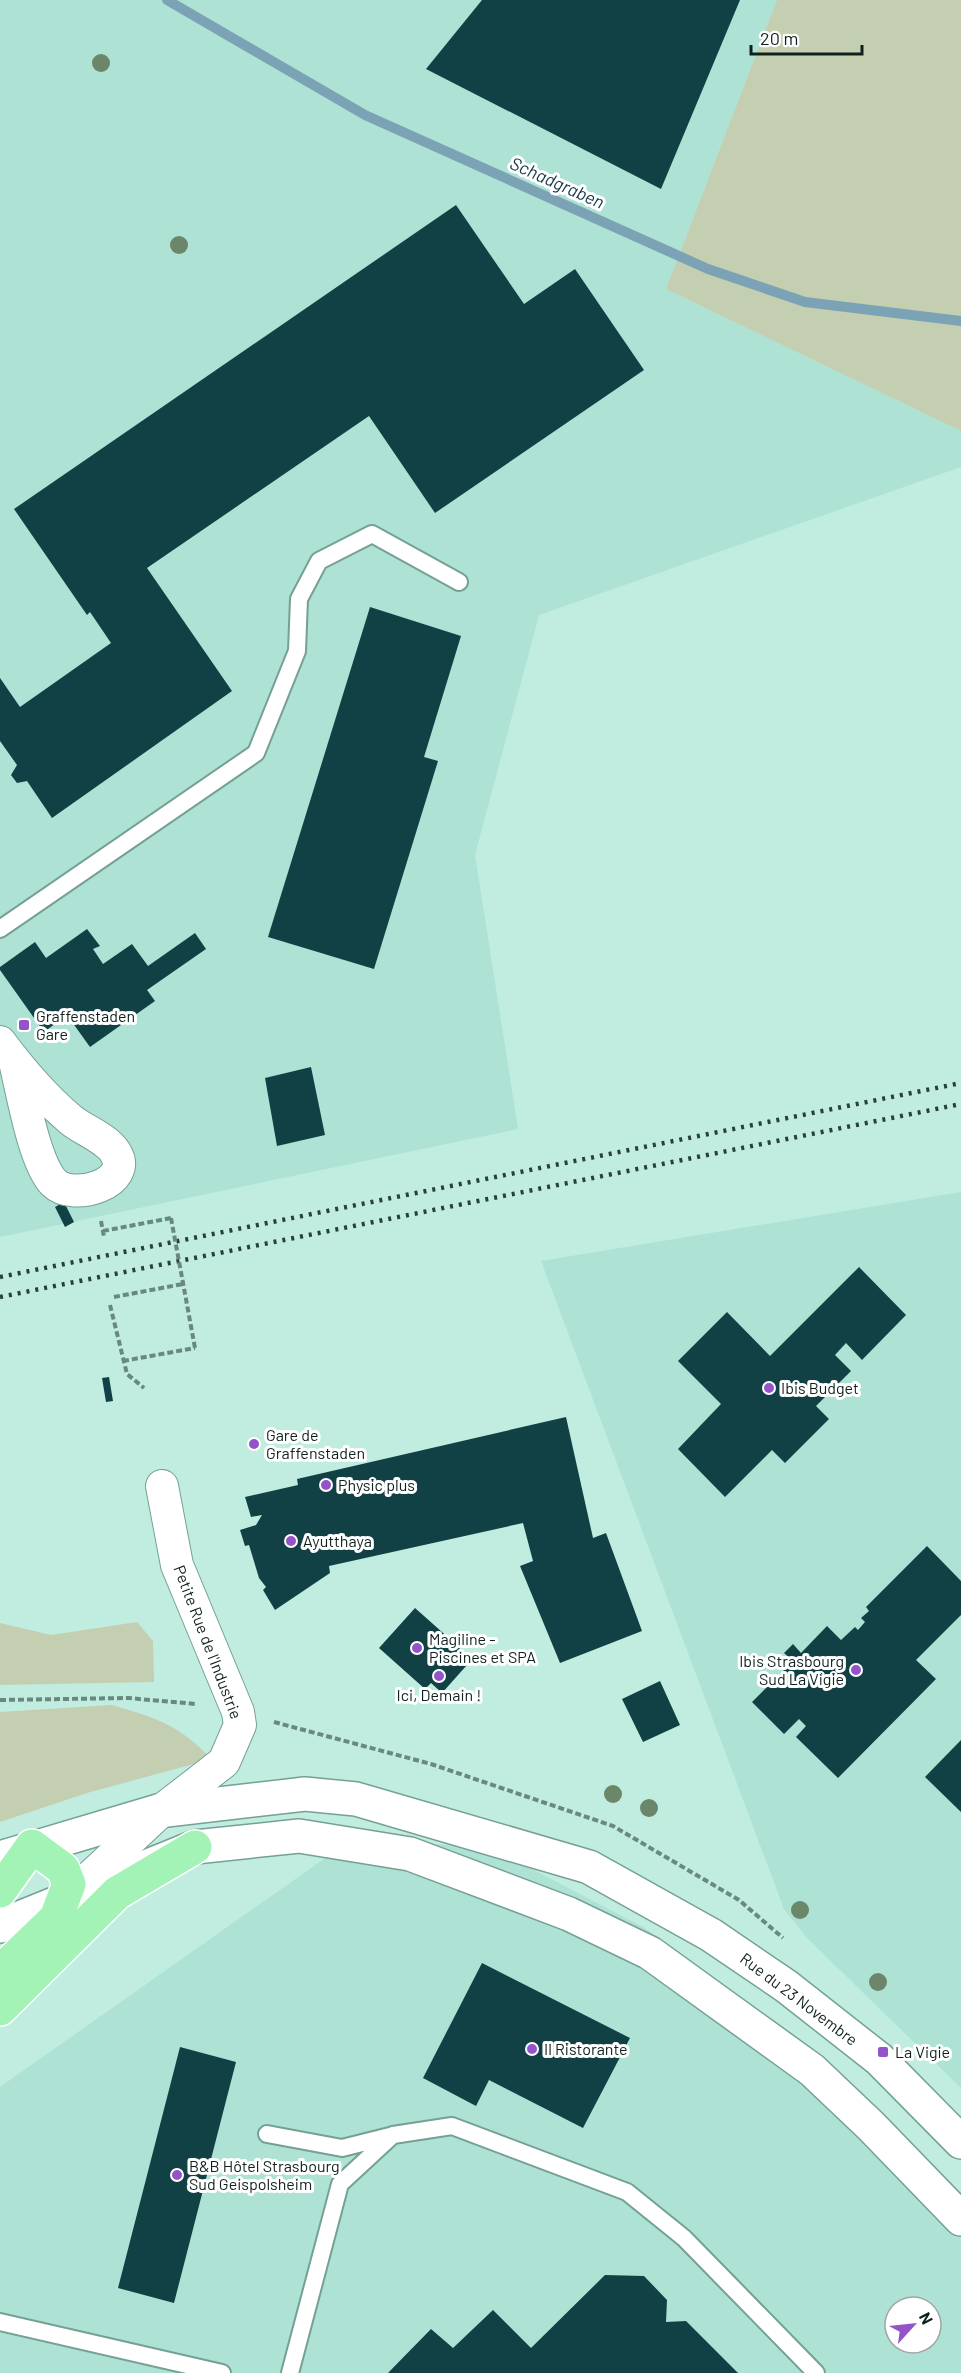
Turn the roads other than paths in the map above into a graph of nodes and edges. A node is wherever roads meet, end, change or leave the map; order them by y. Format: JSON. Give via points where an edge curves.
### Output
{"nodes":[{"id":1,"x":459,"y":582,"type":"dead end"},
{"id":2,"x":0,"y":929,"type":"edge"},
{"id":3,"x":162,"y":1486,"type":"dead end"},
{"id":4,"x":162,"y":1810,"type":"junction"},
{"id":5,"x":32,"y":1846,"type":"junction"},
{"id":6,"x":195,"y":1848,"type":"junction"},
{"id":7,"x":0,"y":1858,"type":"edge"},
{"id":8,"x":0,"y":1891,"type":"edge"},
{"id":9,"x":63,"y":1902,"type":"junction"},
{"id":10,"x":0,"y":1926,"type":"edge"},
{"id":11,"x":0,"y":1972,"type":"edge"},
{"id":12,"x":0,"y":2009,"type":"edge"},
{"id":13,"x":267,"y":2134,"type":"dead end"},
{"id":14,"x":393,"y":2135,"type":"junction"},
{"id":15,"x":961,"y":2142,"type":"edge"},
{"id":16,"x":961,"y":2219,"type":"edge"},
{"id":17,"x":0,"y":2322,"type":"edge"},
{"id":18,"x":217,"y":2372,"type":"edge"},
{"id":19,"x":290,"y":2373,"type":"edge"},
{"id":20,"x":816,"y":2373,"type":"edge"}],
"edges":[{"from":1,"to":2,"type":"lane","via":[[372,534],[319,561],[299,599],[297,651],[256,753]]},
{"from":3,"to":4,"type":"street","name":"Petite Rue de l'Industrie","via":[[177,1565],[240,1725],[224,1762]]},
{"from":4,"to":5,"type":"main road","name":"Rue du 23 Novembre"},
{"from":4,"to":9,"type":"street","name":"Petite Rue de l'Industrie"},
{"from":4,"to":15,"type":"main road","name":"Rue du 23 Novembre","via":[[305,1794],[356,1799],[589,1867],[711,1935],[786,1986],[879,2059]]},
{"from":5,"to":7,"type":"main road","name":"Rue du 23 Novembre"},
{"from":5,"to":8,"type":"highway"},
{"from":5,"to":9,"type":"highway","via":[[63,1869],[69,1884]]},
{"from":6,"to":9,"type":"main road"},
{"from":6,"to":12,"type":"highway","via":[[117,1893]]},
{"from":6,"to":16,"type":"main road","via":[[299,1836],[410,1854],[569,1914],[650,1953],[812,2070]]},
{"from":9,"to":10,"type":"main road"},
{"from":9,"to":11,"type":"highway","via":[[56,1918]]},
{"from":13,"to":14,"type":"lane","via":[[342,2148]]},
{"from":14,"to":19,"type":"lane","via":[[340,2184]]},
{"from":14,"to":20,"type":"lane","via":[[452,2126],[627,2192],[684,2238]]},
{"from":17,"to":18,"type":"lane"}]}
